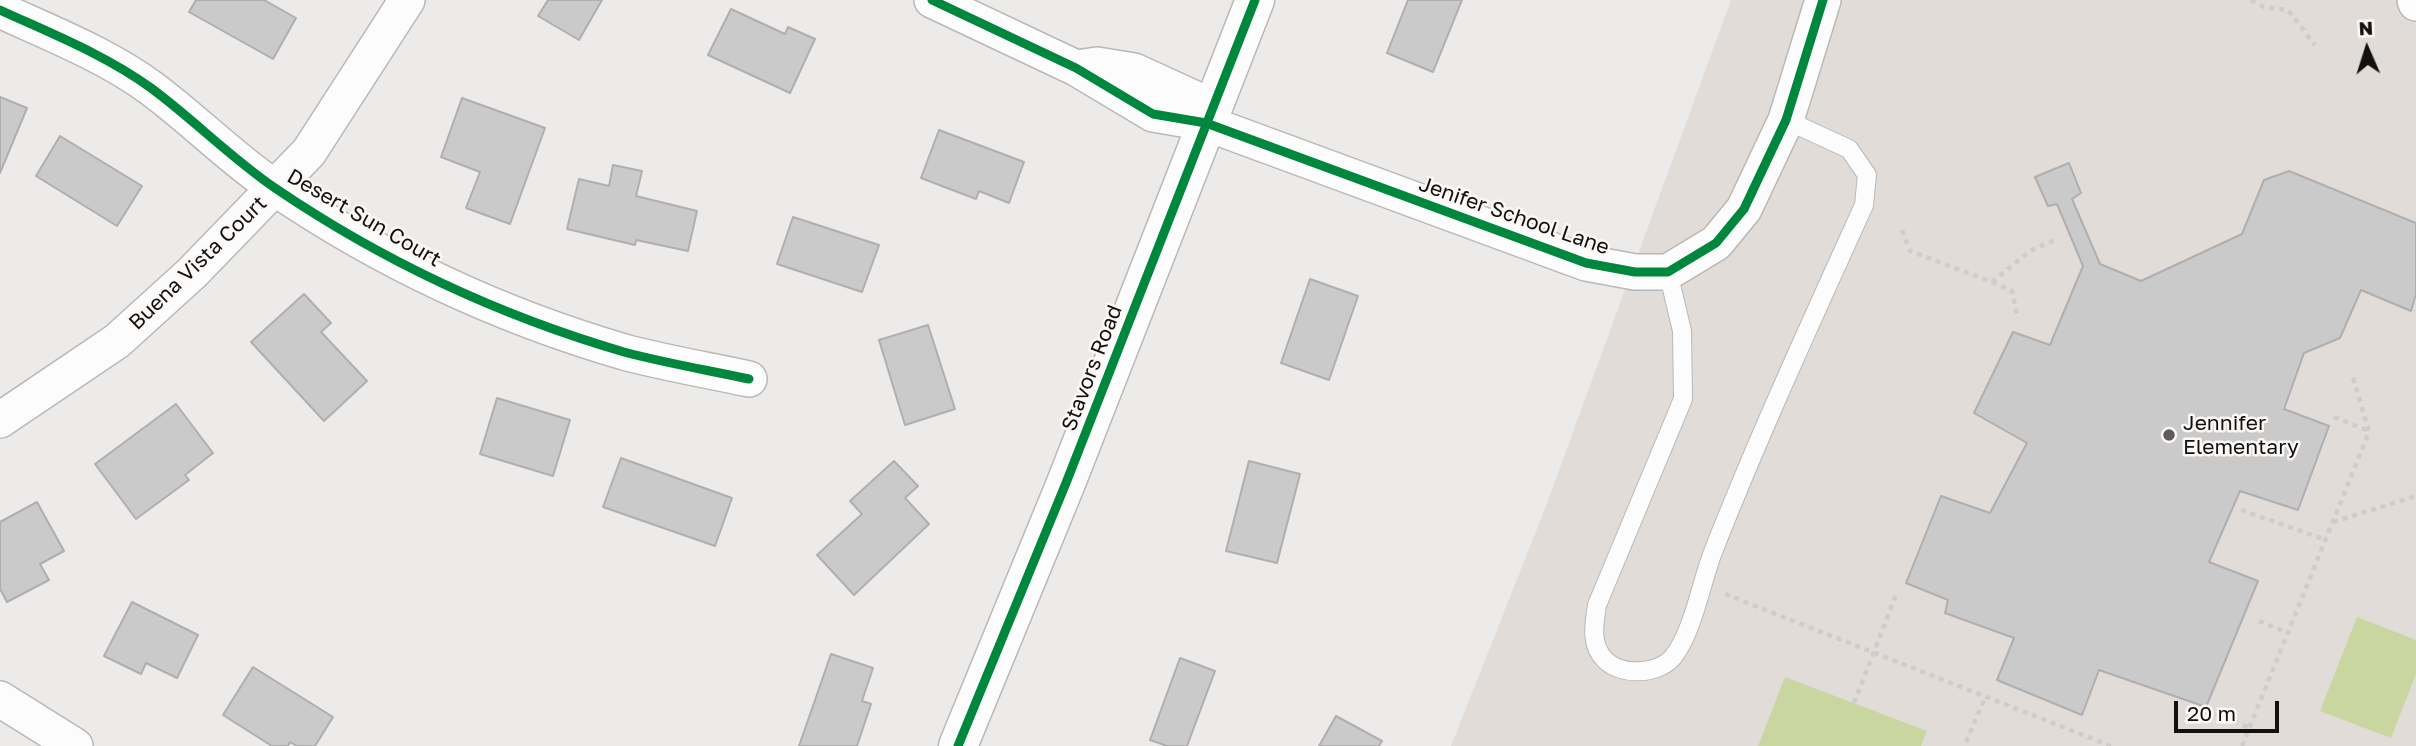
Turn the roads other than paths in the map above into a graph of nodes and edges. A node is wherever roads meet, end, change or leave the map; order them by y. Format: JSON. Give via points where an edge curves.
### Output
{"nodes":[{"id":1,"x":407,"y":0,"type":"edge"},
{"id":2,"x":932,"y":0,"type":"edge"},
{"id":3,"x":1255,"y":0,"type":"edge"},
{"id":4,"x":1823,"y":0,"type":"edge"},
{"id":5,"x":0,"y":10,"type":"edge"},
{"id":6,"x":1786,"y":120,"type":"junction"},
{"id":7,"x":1206,"y":123,"type":"junction"},
{"id":8,"x":274,"y":187,"type":"junction"},
{"id":9,"x":1668,"y":272,"type":"junction"},
{"id":10,"x":749,"y":379,"type":"dead end"},
{"id":11,"x":0,"y":420,"type":"edge"},
{"id":12,"x":0,"y":699,"type":"edge"},
{"id":13,"x":75,"y":746,"type":"edge"},
{"id":14,"x":958,"y":746,"type":"edge"}],
"edges":[{"from":1,"to":8,"type":"street","name":"Buena Vista Court","via":[[309,152]]},
{"from":2,"to":7,"type":"street","via":[[1076,68],[1097,65],[1134,71],[1193,98]]},
{"from":3,"to":7,"type":"street","name":"Stavors Road"},
{"from":4,"to":6,"type":"street"},
{"from":5,"to":8,"type":"street","name":"Desert Sun Court","via":[[149,86]]},
{"from":6,"to":9,"type":"street","via":[[1744,209],[1716,243]]},
{"from":6,"to":9,"type":"lane","via":[[1849,149],[1867,175],[1864,205],[1733,504],[1683,638],[1672,659],[1652,669],[1625,672],[1596,650],[1593,627],[1597,605],[1683,399],[1682,331]]},
{"from":7,"to":9,"type":"street","name":"Jenifer School Lane","via":[[1586,263],[1635,272]]},
{"from":7,"to":14,"type":"street","name":"Stavors Road"},
{"from":8,"to":10,"type":"street","name":"Desert Sun Court","via":[[398,262],[518,315],[625,352]]},
{"from":8,"to":11,"type":"street","name":"Buena Vista Court","via":[[192,273],[117,341]]},
{"from":12,"to":13,"type":"street"}]}
